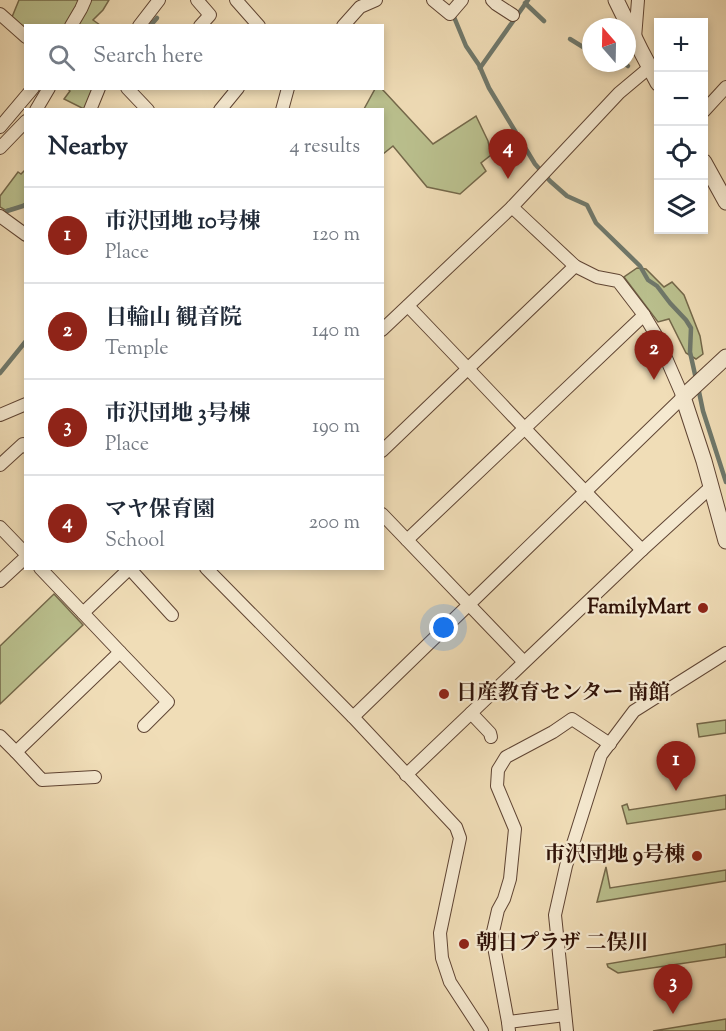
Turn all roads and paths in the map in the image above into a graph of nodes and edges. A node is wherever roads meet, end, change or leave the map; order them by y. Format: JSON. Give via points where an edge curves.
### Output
{"nodes":[{"id":1,"x":85,"y":0,"type":"edge"},
{"id":2,"x":159,"y":0,"type":"edge"},
{"id":3,"x":197,"y":0,"type":"edge"},
{"id":4,"x":236,"y":0,"type":"edge"},
{"id":5,"x":376,"y":0,"type":"edge"},
{"id":6,"x":433,"y":0,"type":"edge"},
{"id":7,"x":492,"y":0,"type":"edge"},
{"id":8,"x":616,"y":0,"type":"edge"},
{"id":9,"x":638,"y":0,"type":"edge"},
{"id":10,"x":458,"y":2,"type":"edge"},
{"id":11,"x":0,"y":14,"type":"edge"},
{"id":12,"x":513,"y":15,"type":"dead end"},
{"id":13,"x":625,"y":18,"type":"edge"},
{"id":14,"x":72,"y":24,"type":"edge"},
{"id":15,"x":141,"y":24,"type":"edge"},
{"id":16,"x":202,"y":24,"type":"edge"},
{"id":17,"x":257,"y":24,"type":"edge"},
{"id":18,"x":345,"y":24,"type":"edge"},
{"id":19,"x":636,"y":26,"type":"edge"},
{"id":20,"x":24,"y":35,"type":"edge"},
{"id":21,"x":636,"y":41,"type":"edge"},
{"id":22,"x":650,"y":67,"type":"junction"},
{"id":23,"x":654,"y":75,"type":"edge"},
{"id":24,"x":726,"y":87,"type":"edge"},
{"id":25,"x":31,"y":90,"type":"edge"},
{"id":26,"x":49,"y":90,"type":"edge"},
{"id":27,"x":98,"y":90,"type":"edge"},
{"id":28,"x":129,"y":90,"type":"edge"},
{"id":29,"x":236,"y":90,"type":"edge"},
{"id":30,"x":287,"y":90,"type":"edge"},
{"id":31,"x":708,"y":107,"type":"edge"},
{"id":32,"x":37,"y":108,"type":"edge"},
{"id":33,"x":91,"y":108,"type":"edge"},
{"id":34,"x":146,"y":108,"type":"edge"},
{"id":35,"x":222,"y":108,"type":"edge"},
{"id":36,"x":283,"y":108,"type":"edge"},
{"id":37,"x":24,"y":123,"type":"edge"},
{"id":38,"x":0,"y":127,"type":"edge"},
{"id":39,"x":0,"y":148,"type":"edge"},
{"id":40,"x":708,"y":169,"type":"edge"},
{"id":41,"x":726,"y":202,"type":"edge"},
{"id":42,"x":512,"y":207,"type":"junction"},
{"id":43,"x":0,"y":216,"type":"edge"},
{"id":44,"x":24,"y":234,"type":"edge"},
{"id":45,"x":575,"y":266,"type":"junction"},
{"id":46,"x":408,"y":306,"type":"junction"},
{"id":47,"x":644,"y":315,"type":"junction"},
{"id":48,"x":384,"y":328,"type":"edge"},
{"id":49,"x":726,"y":357,"type":"edge"},
{"id":50,"x":468,"y":369,"type":"junction"},
{"id":51,"x":683,"y":397,"type":"junction"},
{"id":52,"x":24,"y":405,"type":"edge"},
{"id":53,"x":0,"y":415,"type":"edge"},
{"id":54,"x":524,"y":429,"type":"junction"},
{"id":55,"x":24,"y":446,"type":"edge"},
{"id":56,"x":384,"y":449,"type":"edge"},
{"id":57,"x":0,"y":465,"type":"edge"},
{"id":58,"x":711,"y":487,"type":"junction"},
{"id":59,"x":585,"y":492,"type":"junction"},
{"id":60,"x":384,"y":516,"type":"edge"},
{"id":61,"x":0,"y":527,"type":"edge"},
{"id":62,"x":407,"y":540,"type":"junction"},
{"id":63,"x":726,"y":541,"type":"edge"},
{"id":64,"x":642,"y":550,"type":"junction"},
{"id":65,"x":24,"y":554,"type":"edge"},
{"id":66,"x":24,"y":558,"type":"edge"},
{"id":67,"x":42,"y":570,"type":"edge"},
{"id":68,"x":129,"y":570,"type":"edge"},
{"id":69,"x":131,"y":570,"type":"edge"},
{"id":70,"x":208,"y":570,"type":"edge"},
{"id":71,"x":0,"y":581,"type":"edge"},
{"id":72,"x":469,"y":605,"type":"junction"},
{"id":73,"x":83,"y":613,"type":"junction"},
{"id":74,"x":172,"y":615,"type":"dead end"},
{"id":75,"x":120,"y":652,"type":"junction"},
{"id":76,"x":726,"y":653,"type":"edge"},
{"id":77,"x":524,"y":662,"type":"junction"},
{"id":78,"x":471,"y":713,"type":"junction"},
{"id":79,"x":353,"y":717,"type":"junction"},
{"id":80,"x":144,"y":726,"type":"dead end"},
{"id":81,"x":0,"y":736,"type":"edge"},
{"id":82,"x":491,"y":737,"type":"dead end"},
{"id":83,"x":610,"y":744,"type":"junction"},
{"id":84,"x":16,"y":752,"type":"junction"},
{"id":85,"x":406,"y":775,"type":"junction"},
{"id":86,"x":95,"y":777,"type":"dead end"},
{"id":87,"x":565,"y":1015,"type":"junction"},
{"id":88,"x":509,"y":1026,"type":"edge"},
{"id":89,"x":482,"y":1031,"type":"edge"},
{"id":90,"x":567,"y":1031,"type":"edge"}],
"edges":[{"from":1,"to":14,"type":"street"},
{"from":2,"to":15,"type":"street"},
{"from":3,"to":16,"type":"street","via":[[210,15]]},
{"from":4,"to":17,"type":"street"},
{"from":5,"to":18,"type":"street","via":[[360,7]]},
{"from":6,"to":10,"type":"street","via":[[450,14]]},
{"from":7,"to":12,"type":"street"},
{"from":8,"to":13,"type":"street"},
{"from":9,"to":19,"type":"street"},
{"from":11,"to":20,"type":"street"},
{"from":21,"to":22,"type":"street"},
{"from":22,"to":23,"type":"street"},
{"from":22,"to":42,"type":"street","via":[[619,93]]},
{"from":24,"to":31,"type":"street"},
{"from":25,"to":38,"type":"street"},
{"from":26,"to":32,"type":"street"},
{"from":27,"to":33,"type":"street"},
{"from":28,"to":34,"type":"street"},
{"from":29,"to":35,"type":"street"},
{"from":30,"to":36,"type":"street"},
{"from":37,"to":39,"type":"street"},
{"from":40,"to":41,"type":"street"},
{"from":42,"to":45,"type":"street"},
{"from":42,"to":46,"type":"street"},
{"from":43,"to":44,"type":"street"},
{"from":45,"to":47,"type":"street","via":[[597,277],[618,281]]},
{"from":45,"to":50,"type":"street"},
{"from":46,"to":48,"type":"street"},
{"from":46,"to":50,"type":"street"},
{"from":47,"to":51,"type":"street"},
{"from":47,"to":54,"type":"street"},
{"from":49,"to":51,"type":"street"},
{"from":50,"to":54,"type":"street"},
{"from":50,"to":56,"type":"street"},
{"from":51,"to":58,"type":"street"},
{"from":51,"to":59,"type":"street"},
{"from":52,"to":53,"type":"street"},
{"from":54,"to":59,"type":"street"},
{"from":54,"to":62,"type":"street"},
{"from":55,"to":57,"type":"street"},
{"from":58,"to":63,"type":"street"},
{"from":58,"to":64,"type":"street"},
{"from":59,"to":64,"type":"street"},
{"from":59,"to":72,"type":"street"},
{"from":60,"to":62,"type":"street"},
{"from":61,"to":65,"type":"street"},
{"from":62,"to":72,"type":"street"},
{"from":64,"to":77,"type":"street"},
{"from":66,"to":71,"type":"street"},
{"from":67,"to":73,"type":"street"},
{"from":68,"to":73,"type":"street"},
{"from":69,"to":74,"type":"street"},
{"from":70,"to":79,"type":"street"},
{"from":72,"to":77,"type":"street"},
{"from":72,"to":79,"type":"street"},
{"from":73,"to":75,"type":"street"},
{"from":75,"to":80,"type":"street","via":[[168,702]]},
{"from":75,"to":84,"type":"street"},
{"from":76,"to":83,"type":"street","via":[[634,711]]},
{"from":77,"to":78,"type":"street"},
{"from":78,"to":82,"type":"street"},
{"from":78,"to":85,"type":"street"},
{"from":79,"to":85,"type":"street"},
{"from":81,"to":84,"type":"street"},
{"from":83,"to":87,"type":"street","via":[[602,755],[579,824],[555,915]]},
{"from":83,"to":88,"type":"street","via":[[572,719],[500,758],[497,786],[515,829],[510,879],[492,936]]},
{"from":84,"to":86,"type":"street","via":[[42,780]]},
{"from":85,"to":89,"type":"street","via":[[456,826],[460,838],[440,933],[441,958],[450,982]]},
{"from":87,"to":88,"type":"street"},
{"from":87,"to":90,"type":"street"}]}
